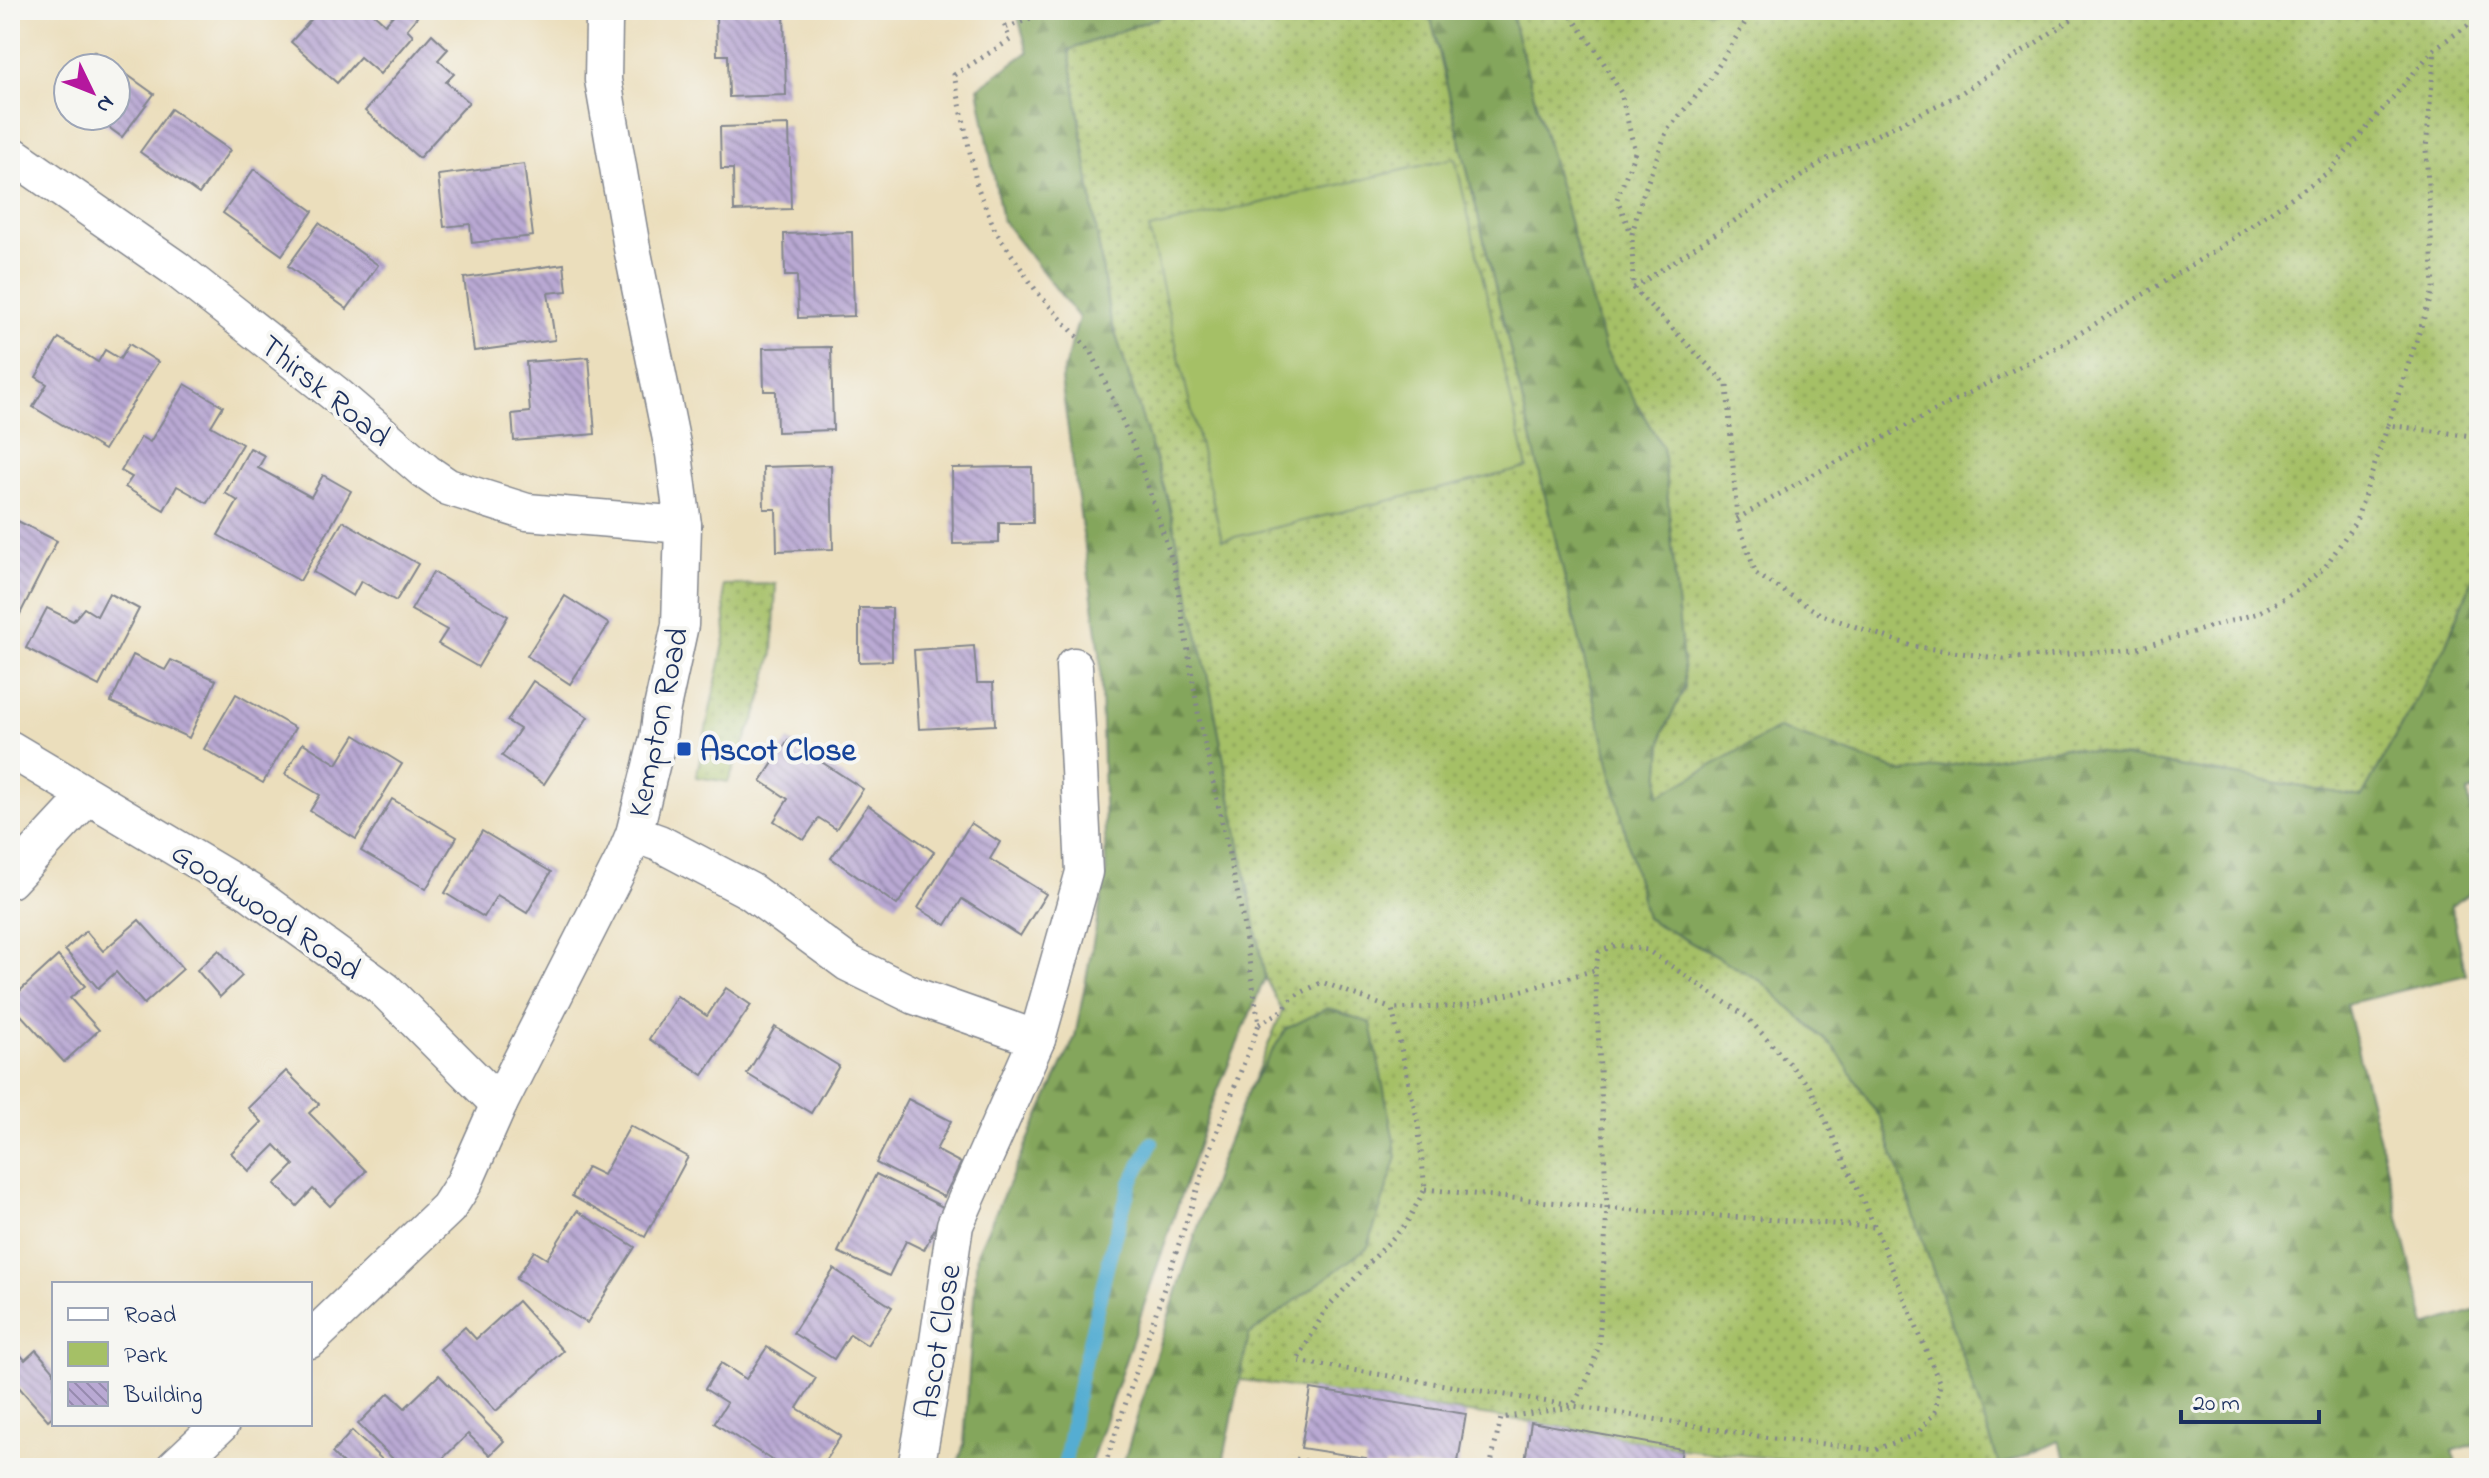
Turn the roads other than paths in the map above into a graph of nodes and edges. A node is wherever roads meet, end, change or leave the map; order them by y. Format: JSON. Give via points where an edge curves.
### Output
{"nodes":[{"id":1,"x":598,"y":14,"type":"edge"},
{"id":2,"x":10,"y":153,"type":"edge"},
{"id":3,"x":683,"y":525,"type":"junction"},
{"id":4,"x":1074,"y":666,"type":"dead end"},
{"id":5,"x":10,"y":749,"type":"edge"},
{"id":6,"x":88,"y":796,"type":"junction"},
{"id":7,"x":634,"y":834,"type":"junction"},
{"id":8,"x":10,"y":880,"type":"edge"},
{"id":9,"x":1037,"y":1039,"type":"junction"},
{"id":10,"x":499,"y":1104,"type":"junction"},
{"id":11,"x":312,"y":1338,"type":"edge"},
{"id":12,"x":219,"y":1426,"type":"edge"},
{"id":13,"x":174,"y":1468,"type":"edge"},
{"id":14,"x":916,"y":1468,"type":"edge"}],
"edges":[{"from":1,"to":3,"type":"street","name":"Kempton Road","via":[[603,80]]},
{"from":2,"to":3,"type":"street","name":"Thirsk Road","via":[[175,268],[448,487],[527,512]]},
{"from":3,"to":7,"type":"street","name":"Kempton Road","via":[[680,625]]},
{"from":4,"to":9,"type":"street","name":"Ascot Close","via":[[1084,872]]},
{"from":5,"to":6,"type":"street","name":"Goodwood Road"},
{"from":6,"to":8,"type":"street"},
{"from":6,"to":10,"type":"street","name":"Goodwood Road","via":[[250,892],[385,990]]},
{"from":7,"to":9,"type":"street","via":[[750,891],[848,963],[915,996]]},
{"from":7,"to":10,"type":"street","name":"Kempton Road"},
{"from":9,"to":14,"type":"street","name":"Ascot Close","via":[[955,1225]]},
{"from":10,"to":11,"type":"street","name":"Kempton Road","via":[[448,1208]]},
{"from":12,"to":13,"type":"street"}]}
